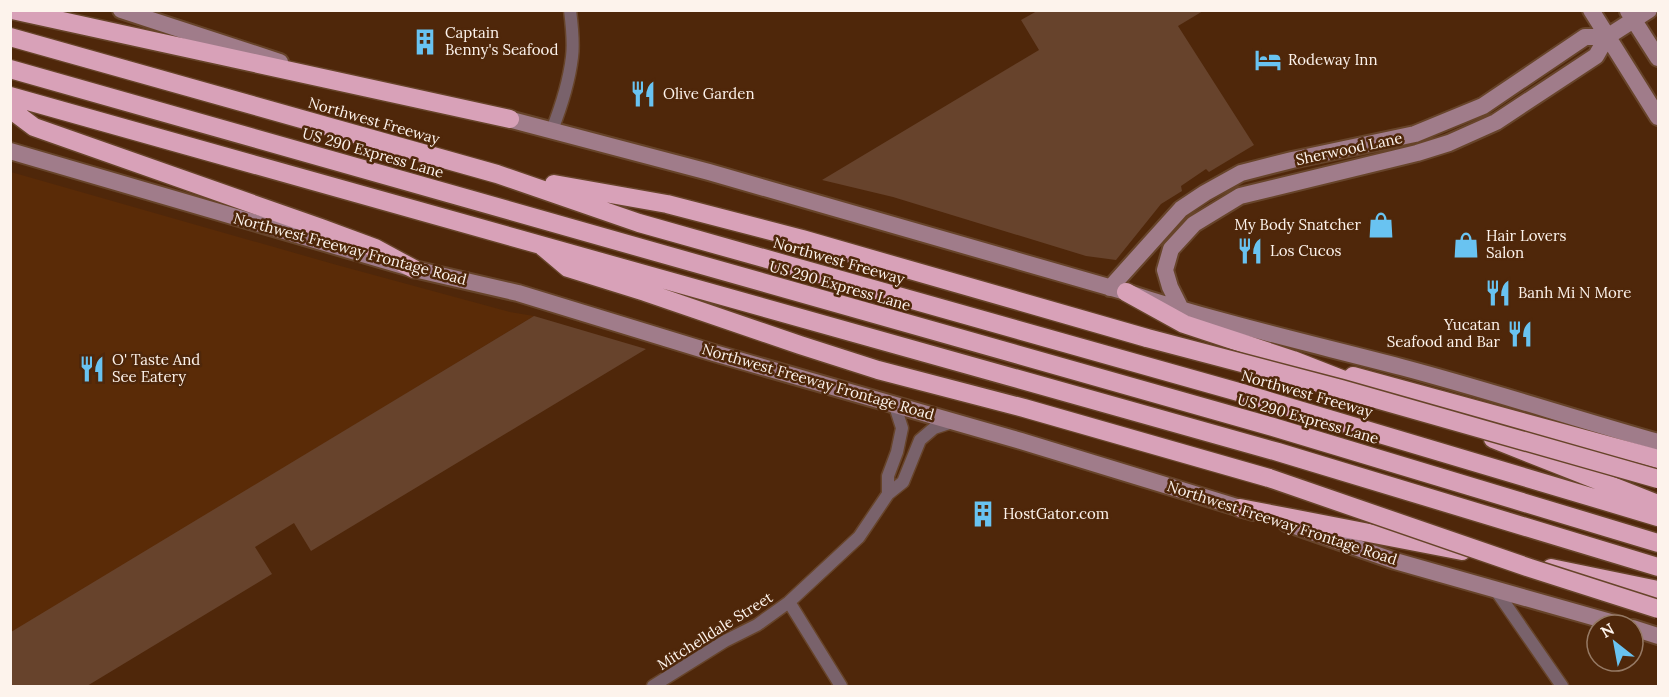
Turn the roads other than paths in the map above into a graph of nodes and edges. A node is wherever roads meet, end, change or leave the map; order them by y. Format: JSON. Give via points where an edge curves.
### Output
{"nodes":[{"id":1,"x":12,"y":10,"type":"edge"},
{"id":2,"x":121,"y":10,"type":"edge"},
{"id":3,"x":570,"y":10,"type":"edge"},
{"id":4,"x":1591,"y":10,"type":"edge"},
{"id":5,"x":1649,"y":10,"type":"edge"},
{"id":6,"x":1630,"y":15,"type":"edge"},
{"id":7,"x":10,"y":37,"type":"edge"},
{"id":8,"x":1607,"y":37,"type":"junction"},
{"id":9,"x":1659,"y":58,"type":"edge"},
{"id":10,"x":10,"y":69,"type":"edge"},
{"id":11,"x":10,"y":96,"type":"edge"},
{"id":12,"x":10,"y":109,"type":"edge"},
{"id":13,"x":1659,"y":117,"type":"edge"},
{"id":14,"x":510,"y":119,"type":"junction"},
{"id":15,"x":552,"y":130,"type":"junction"},
{"id":16,"x":10,"y":151,"type":"edge"},
{"id":17,"x":497,"y":174,"type":"junction"},
{"id":18,"x":540,"y":244,"type":"junction"},
{"id":19,"x":414,"y":269,"type":"junction"},
{"id":20,"x":1118,"y":290,"type":"junction"},
{"id":21,"x":1182,"y":310,"type":"junction"},
{"id":22,"x":1293,"y":360,"type":"junction"},
{"id":23,"x":894,"y":404,"type":"junction"},
{"id":24,"x":955,"y":421,"type":"junction"},
{"id":25,"x":1659,"y":442,"type":"edge"},
{"id":26,"x":1659,"y":459,"type":"edge"},
{"id":27,"x":1659,"y":478,"type":"edge"},
{"id":28,"x":888,"y":494,"type":"junction"},
{"id":29,"x":1659,"y":504,"type":"edge"},
{"id":30,"x":1240,"y":508,"type":"junction"},
{"id":31,"x":1659,"y":517,"type":"edge"},
{"id":32,"x":1659,"y":543,"type":"edge"},
{"id":33,"x":1659,"y":567,"type":"edge"},
{"id":34,"x":1495,"y":589,"type":"junction"},
{"id":35,"x":1659,"y":590,"type":"edge"},
{"id":36,"x":789,"y":602,"type":"junction"},
{"id":37,"x":1659,"y":609,"type":"edge"},
{"id":38,"x":1585,"y":615,"type":"edge"},
{"id":39,"x":653,"y":687,"type":"edge"},
{"id":40,"x":841,"y":687,"type":"edge"},
{"id":41,"x":1562,"y":687,"type":"edge"}],
"edges":[{"from":1,"to":14,"type":"highway"},
{"from":2,"to":14,"type":"main road","via":[[293,66]]},
{"from":3,"to":15,"type":"street","via":[[572,57]]},
{"from":4,"to":8,"type":"main road"},
{"from":5,"to":6,"type":"main road","name":"Sherwood Lane"},
{"from":6,"to":8,"type":"main road","name":"Sherwood Lane"},
{"from":6,"to":9,"type":"main road"},
{"from":7,"to":17,"type":"highway","name":"Northwest Freeway"},
{"from":8,"to":13,"type":"main road"},
{"from":8,"to":20,"type":"main road","name":"Sherwood Lane","via":[[1585,37],[1483,106],[1416,134],[1241,173],[1181,209]]},
{"from":8,"to":21,"type":"main road","name":"Sherwood Lane","via":[[1596,56],[1496,122],[1417,153],[1240,196],[1194,224],[1171,249],[1166,270]]},
{"from":10,"to":32,"type":"highway","name":"US 290 Express Lane","via":[[1261,424]]},
{"from":11,"to":18,"type":"highway"},
{"from":12,"to":19,"type":"highway","via":[[34,127],[375,248]]},
{"from":14,"to":15,"type":"main road"},
{"from":15,"to":20,"type":"main road"},
{"from":16,"to":19,"type":"main road","name":"Northwest Freeway Frontage Road"},
{"from":17,"to":27,"type":"highway","bridge":true,"via":[[667,204],[802,239]]},
{"from":17,"to":31,"type":"highway","name":"Northwest Freeway","via":[[639,223],[1242,393]]},
{"from":18,"to":33,"type":"highway","via":[[1267,448]]},
{"from":18,"to":37,"type":"highway","bridge":true,"via":[[568,268],[800,345],[1269,478]]},
{"from":19,"to":23,"type":"main road","name":"Northwest Freeway Frontage Road","via":[[518,293]]},
{"from":20,"to":21,"type":"main road"},
{"from":20,"to":22,"type":"highway","via":[[1184,324]]},
{"from":21,"to":25,"type":"main road","via":[[1403,368]]},
{"from":22,"to":26,"type":"highway"},
{"from":22,"to":29,"type":"highway"},
{"from":23,"to":24,"type":"main road","name":"Northwest Freeway Frontage Road"},
{"from":23,"to":28,"type":"street","name":"Mitchelldale Street","via":[[902,428],[888,476]]},
{"from":24,"to":28,"type":"street","name":"Mitchelldale Street","via":[[934,428],[920,440],[903,482]]},
{"from":24,"to":30,"type":"main road","name":"Northwest Freeway Frontage Road"},
{"from":28,"to":36,"type":"street","name":"Mitchelldale Street","via":[[859,537]]},
{"from":30,"to":34,"type":"main road","name":"Northwest Freeway Frontage Road","via":[[1395,561]]},
{"from":30,"to":35,"type":"highway"},
{"from":34,"to":38,"type":"main road","name":"Northwest Freeway Frontage Road"},
{"from":34,"to":41,"type":"street"},
{"from":36,"to":39,"type":"street","name":"Mitchelldale Street"},
{"from":36,"to":40,"type":"street"}]}
